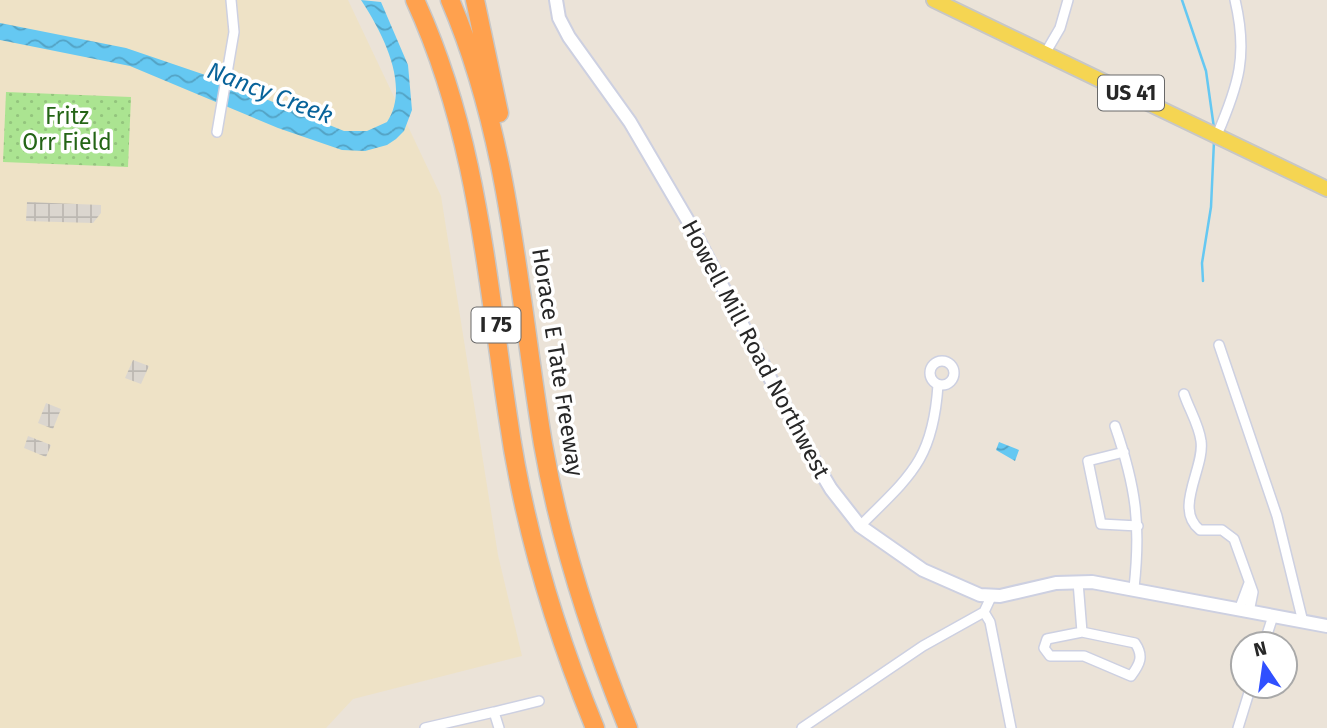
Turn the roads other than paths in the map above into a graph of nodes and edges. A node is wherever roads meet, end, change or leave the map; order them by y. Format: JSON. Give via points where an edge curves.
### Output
{"nodes":[{"id":1,"x":231,"y":0,"type":"edge"},
{"id":2,"x":415,"y":0,"type":"edge"},
{"id":3,"x":450,"y":0,"type":"edge"},
{"id":4,"x":475,"y":0,"type":"edge"},
{"id":5,"x":556,"y":0,"type":"edge"},
{"id":6,"x":934,"y":0,"type":"edge"},
{"id":7,"x":957,"y":0,"type":"edge"},
{"id":8,"x":1068,"y":0,"type":"edge"},
{"id":9,"x":1235,"y":0,"type":"edge"},
{"id":10,"x":1048,"y":48,"type":"junction"},
{"id":11,"x":1219,"y":131,"type":"junction"},
{"id":12,"x":217,"y":132,"type":"dead end"},
{"id":13,"x":500,"y":155,"type":"junction"},
{"id":14,"x":1327,"y":179,"type":"edge"},
{"id":15,"x":1327,"y":189,"type":"edge"},
{"id":16,"x":1219,"y":345,"type":"dead end"},
{"id":17,"x":938,"y":385,"type":"dead end"},
{"id":18,"x":1184,"y":394,"type":"dead end"},
{"id":19,"x":1115,"y":426,"type":"dead end"},
{"id":20,"x":1124,"y":452,"type":"junction"},
{"id":21,"x":860,"y":526,"type":"junction"},
{"id":22,"x":1138,"y":526,"type":"junction"},
{"id":23,"x":1078,"y":582,"type":"junction"},
{"id":24,"x":1134,"y":588,"type":"junction"},
{"id":25,"x":991,"y":597,"type":"junction"},
{"id":26,"x":1244,"y":611,"type":"junction"},
{"id":27,"x":984,"y":612,"type":"junction"},
{"id":28,"x":1273,"y":616,"type":"junction"},
{"id":29,"x":1303,"y":622,"type":"junction"},
{"id":30,"x":1327,"y":626,"type":"edge"},
{"id":31,"x":1268,"y":630,"type":"edge"},
{"id":32,"x":1082,"y":632,"type":"junction"},
{"id":33,"x":1247,"y":700,"type":"edge"},
{"id":34,"x":539,"y":701,"type":"dead end"},
{"id":35,"x":494,"y":712,"type":"junction"},
{"id":36,"x":809,"y":726,"type":"edge"},
{"id":37,"x":425,"y":728,"type":"edge"},
{"id":38,"x":499,"y":728,"type":"edge"},
{"id":39,"x":594,"y":728,"type":"edge"},
{"id":40,"x":628,"y":728,"type":"edge"},
{"id":41,"x":1012,"y":728,"type":"edge"},
{"id":42,"x":1238,"y":728,"type":"edge"}],
"edges":[{"from":1,"to":12,"type":"street","via":[[234,32]]},
{"from":2,"to":39,"type":"highway","number":"I 75","via":[[464,133],[483,231],[519,482],[547,594]]},
{"from":3,"to":13,"type":"highway","name":"Horace E Tate Freeway","number":"I 75","via":[[480,78]]},
{"from":4,"to":13,"type":"highway","via":[[496,94]]},
{"from":5,"to":21,"type":"main road","name":"Howell Mill Road Northwest","via":[[569,37],[631,122],[691,226],[806,447]]},
{"from":6,"to":10,"type":"main road","number":"US 41"},
{"from":7,"to":10,"type":"main road","number":"US 41"},
{"from":8,"to":10,"type":"street"},
{"from":9,"to":11,"type":"street","via":[[1242,61]]},
{"from":10,"to":11,"type":"main road","number":"US 41"},
{"from":11,"to":14,"type":"main road","number":"US 41"},
{"from":11,"to":15,"type":"main road","number":"US 41"},
{"from":13,"to":40,"type":"highway","name":"Horace E Tate Freeway","number":"I 75","via":[[554,497],[586,615]]},
{"from":16,"to":29,"type":"street","via":[[1277,516]]},
{"from":17,"to":21,"type":"street","via":[[934,427],[924,456]]},
{"from":18,"to":26,"type":"street","via":[[1201,441],[1189,502],[1193,521],[1200,530],[1222,530],[1234,539],[1249,583]]},
{"from":19,"to":20,"type":"street"},
{"from":20,"to":22,"type":"street"},
{"from":20,"to":22,"type":"street","via":[[1088,461],[1101,524]]},
{"from":21,"to":25,"type":"main road","name":"Howell Mill Road Northwest","via":[[923,569]]},
{"from":22,"to":24,"type":"street"},
{"from":23,"to":24,"type":"main road","name":"Howell Mill Road Northwest"},
{"from":23,"to":25,"type":"main road","name":"Howell Mill Road Northwest"},
{"from":23,"to":32,"type":"street"},
{"from":24,"to":26,"type":"main road","name":"Howell Mill Road Northwest"},
{"from":25,"to":27,"type":"street"},
{"from":26,"to":28,"type":"main road","name":"Howell Mill Road Northwest"},
{"from":27,"to":36,"type":"street","via":[[923,646]]},
{"from":27,"to":41,"type":"street"},
{"from":28,"to":29,"type":"main road","name":"Howell Mill Road Northwest"},
{"from":28,"to":31,"type":"street"},
{"from":29,"to":30,"type":"main road","name":"Howell Mill Road Northwest"},
{"from":32,"to":32,"type":"street","via":[[1135,643],[1141,651],[1140,664],[1131,676],[1084,656],[1050,656],[1044,648],[1047,639]]},
{"from":33,"to":42,"type":"street"},
{"from":34,"to":35,"type":"street"},
{"from":35,"to":37,"type":"street"},
{"from":35,"to":38,"type":"street"}]}
